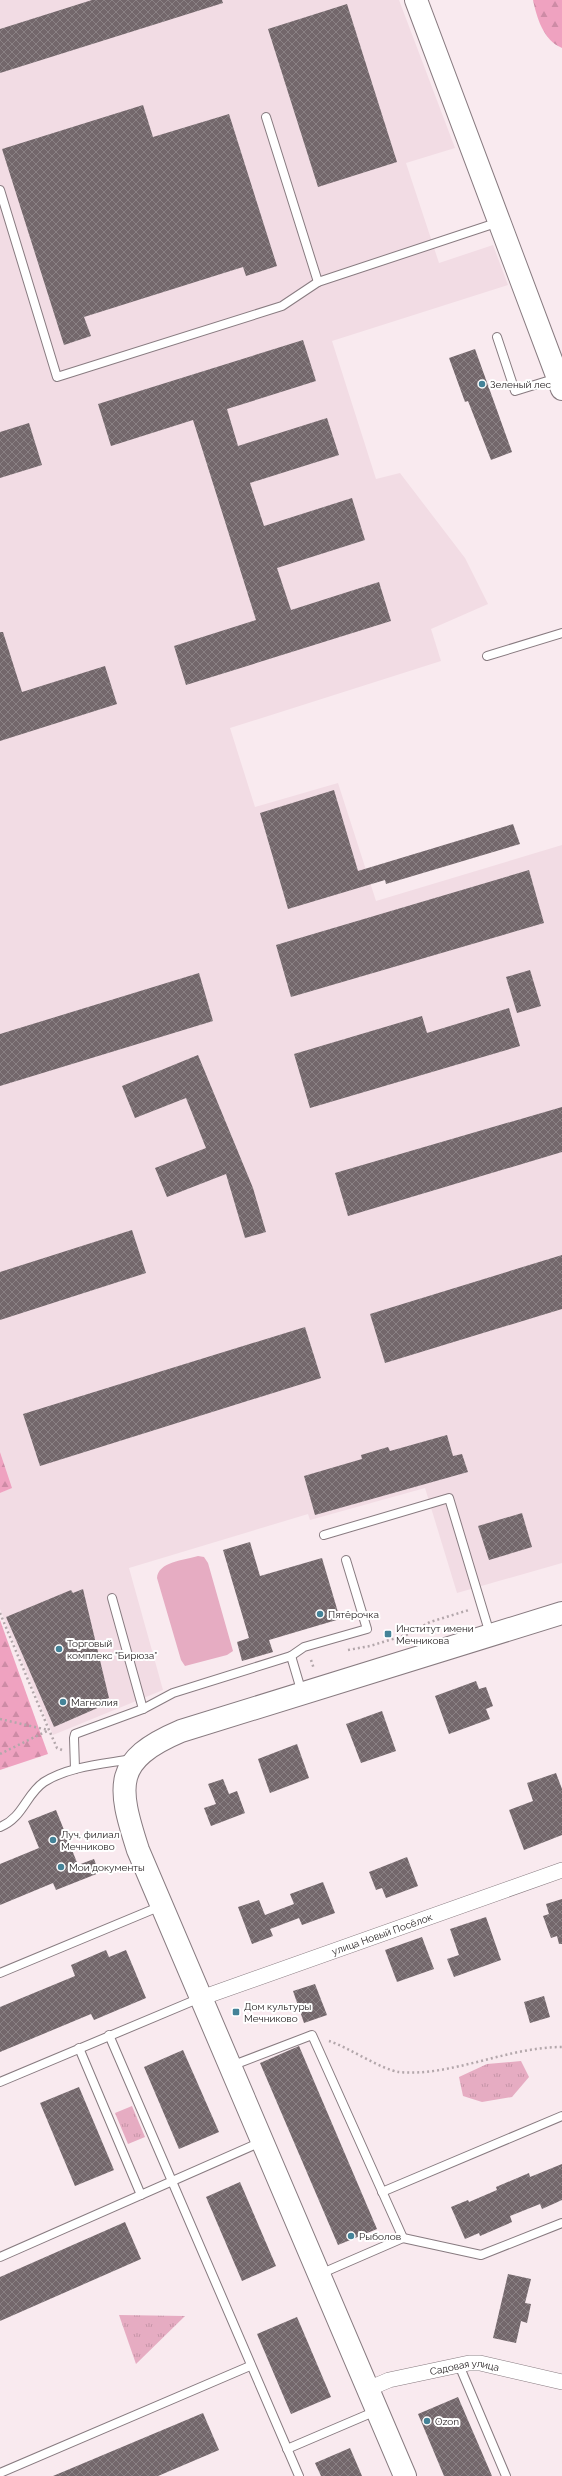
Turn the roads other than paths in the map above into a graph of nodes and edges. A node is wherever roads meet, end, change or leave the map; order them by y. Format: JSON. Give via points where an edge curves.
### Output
{"nodes":[{"id":1,"x":416,"y":0,"type":"edge"},
{"id":2,"x":266,"y":117,"type":"dead end"},
{"id":3,"x":0,"y":190,"type":"edge"},
{"id":4,"x":500,"y":222,"type":"junction"},
{"id":5,"x":318,"y":282,"type":"junction"},
{"id":6,"x":497,"y":337,"type":"dead end"},
{"id":7,"x":560,"y":383,"type":"edge"},
{"id":8,"x":562,"y":633,"type":"edge"},
{"id":9,"x":487,"y":656,"type":"dead end"},
{"id":10,"x":324,"y":1535,"type":"dead end"},
{"id":11,"x":346,"y":1560,"type":"dead end"},
{"id":12,"x":112,"y":1598,"type":"dead end"},
{"id":13,"x":562,"y":1613,"type":"edge"},
{"id":14,"x":490,"y":1635,"type":"junction"},
{"id":15,"x":291,"y":1656,"type":"junction"},
{"id":16,"x":302,"y":1693,"type":"junction"},
{"id":17,"x":142,"y":1709,"type":"junction"},
{"id":18,"x":135,"y":1758,"type":"junction"},
{"id":19,"x":75,"y":1769,"type":"junction"},
{"id":20,"x":0,"y":1827,"type":"edge"},
{"id":21,"x":562,"y":1870,"type":"edge"},
{"id":22,"x":162,"y":1905,"type":"junction"},
{"id":23,"x":0,"y":1973,"type":"edge"},
{"id":24,"x":201,"y":1998,"type":"junction"},
{"id":25,"x":109,"y":2035,"type":"junction"},
{"id":26,"x":78,"y":2048,"type":"junction"},
{"id":27,"x":231,"y":2066,"type":"junction"},
{"id":28,"x":0,"y":2082,"type":"edge"},
{"id":29,"x":562,"y":2116,"type":"edge"},
{"id":30,"x":262,"y":2142,"type":"junction"},
{"id":31,"x":172,"y":2181,"type":"junction"},
{"id":32,"x":382,"y":2192,"type":"junction"},
{"id":33,"x":140,"y":2195,"type":"junction"},
{"id":34,"x":562,"y":2223,"type":"edge"},
{"id":35,"x":403,"y":2238,"type":"junction"},
{"id":36,"x":0,"y":2257,"type":"edge"},
{"id":37,"x":320,"y":2275,"type":"junction"},
{"id":38,"x":459,"y":2365,"type":"junction"},
{"id":39,"x":250,"y":2366,"type":"junction"},
{"id":40,"x":562,"y":2382,"type":"edge"},
{"id":41,"x":368,"y":2389,"type":"junction"},
{"id":42,"x":377,"y":2411,"type":"junction"},
{"id":43,"x":287,"y":2449,"type":"junction"},
{"id":44,"x":0,"y":2473,"type":"edge"},
{"id":45,"x":299,"y":2476,"type":"edge"},
{"id":46,"x":405,"y":2476,"type":"edge"},
{"id":47,"x":506,"y":2476,"type":"edge"}],
"edges":[{"from":1,"to":4,"type":"main road"},
{"from":2,"to":5,"type":"lane"},
{"from":3,"to":5,"type":"lane","via":[[57,377],[282,306]]},
{"from":4,"to":5,"type":"lane"},
{"from":4,"to":7,"type":"main road"},
{"from":6,"to":7,"type":"lane","via":[[515,391]]},
{"from":8,"to":9,"type":"lane"},
{"from":10,"to":14,"type":"lane","via":[[449,1498]]},
{"from":11,"to":15,"type":"lane","via":[[367,1628],[304,1647]]},
{"from":12,"to":17,"type":"lane"},
{"from":13,"to":14,"type":"main road"},
{"from":14,"to":16,"type":"main road"},
{"from":15,"to":16,"type":"lane"},
{"from":15,"to":17,"type":"lane","via":[[173,1693]]},
{"from":16,"to":18,"type":"main road","via":[[181,1731],[154,1743]]},
{"from":17,"to":19,"type":"lane","via":[[78,1732],[74,1738]]},
{"from":18,"to":19,"type":"lane"},
{"from":18,"to":22,"type":"main road","via":[[128,1772],[124,1793],[128,1818],[138,1850]]},
{"from":19,"to":20,"type":"lane","via":[[43,1782],[11,1823]]},
{"from":21,"to":24,"type":"street","name":"улица Новый Посёлок"},
{"from":22,"to":23,"type":"lane"},
{"from":22,"to":24,"type":"main road"},
{"from":24,"to":25,"type":"lane"},
{"from":24,"to":27,"type":"main road"},
{"from":25,"to":26,"type":"lane"},
{"from":25,"to":31,"type":"lane"},
{"from":26,"to":28,"type":"lane"},
{"from":26,"to":33,"type":"lane"},
{"from":27,"to":30,"type":"main road"},
{"from":27,"to":32,"type":"lane","via":[[312,2035]]},
{"from":29,"to":32,"type":"lane"},
{"from":30,"to":31,"type":"lane"},
{"from":30,"to":37,"type":"main road"},
{"from":31,"to":33,"type":"lane"},
{"from":31,"to":39,"type":"lane"},
{"from":32,"to":35,"type":"lane"},
{"from":33,"to":36,"type":"lane"},
{"from":34,"to":35,"type":"lane","via":[[481,2255]]},
{"from":35,"to":37,"type":"lane"},
{"from":37,"to":41,"type":"main road"},
{"from":38,"to":40,"type":"street","name":"Садовая улица","via":[[480,2363]]},
{"from":38,"to":41,"type":"street","name":"Садовая улица","via":[[389,2380]]},
{"from":38,"to":47,"type":"lane"},
{"from":39,"to":43,"type":"lane"},
{"from":39,"to":44,"type":"lane"},
{"from":41,"to":42,"type":"main road"},
{"from":42,"to":43,"type":"lane"},
{"from":42,"to":46,"type":"main road"},
{"from":43,"to":45,"type":"lane"}]}
